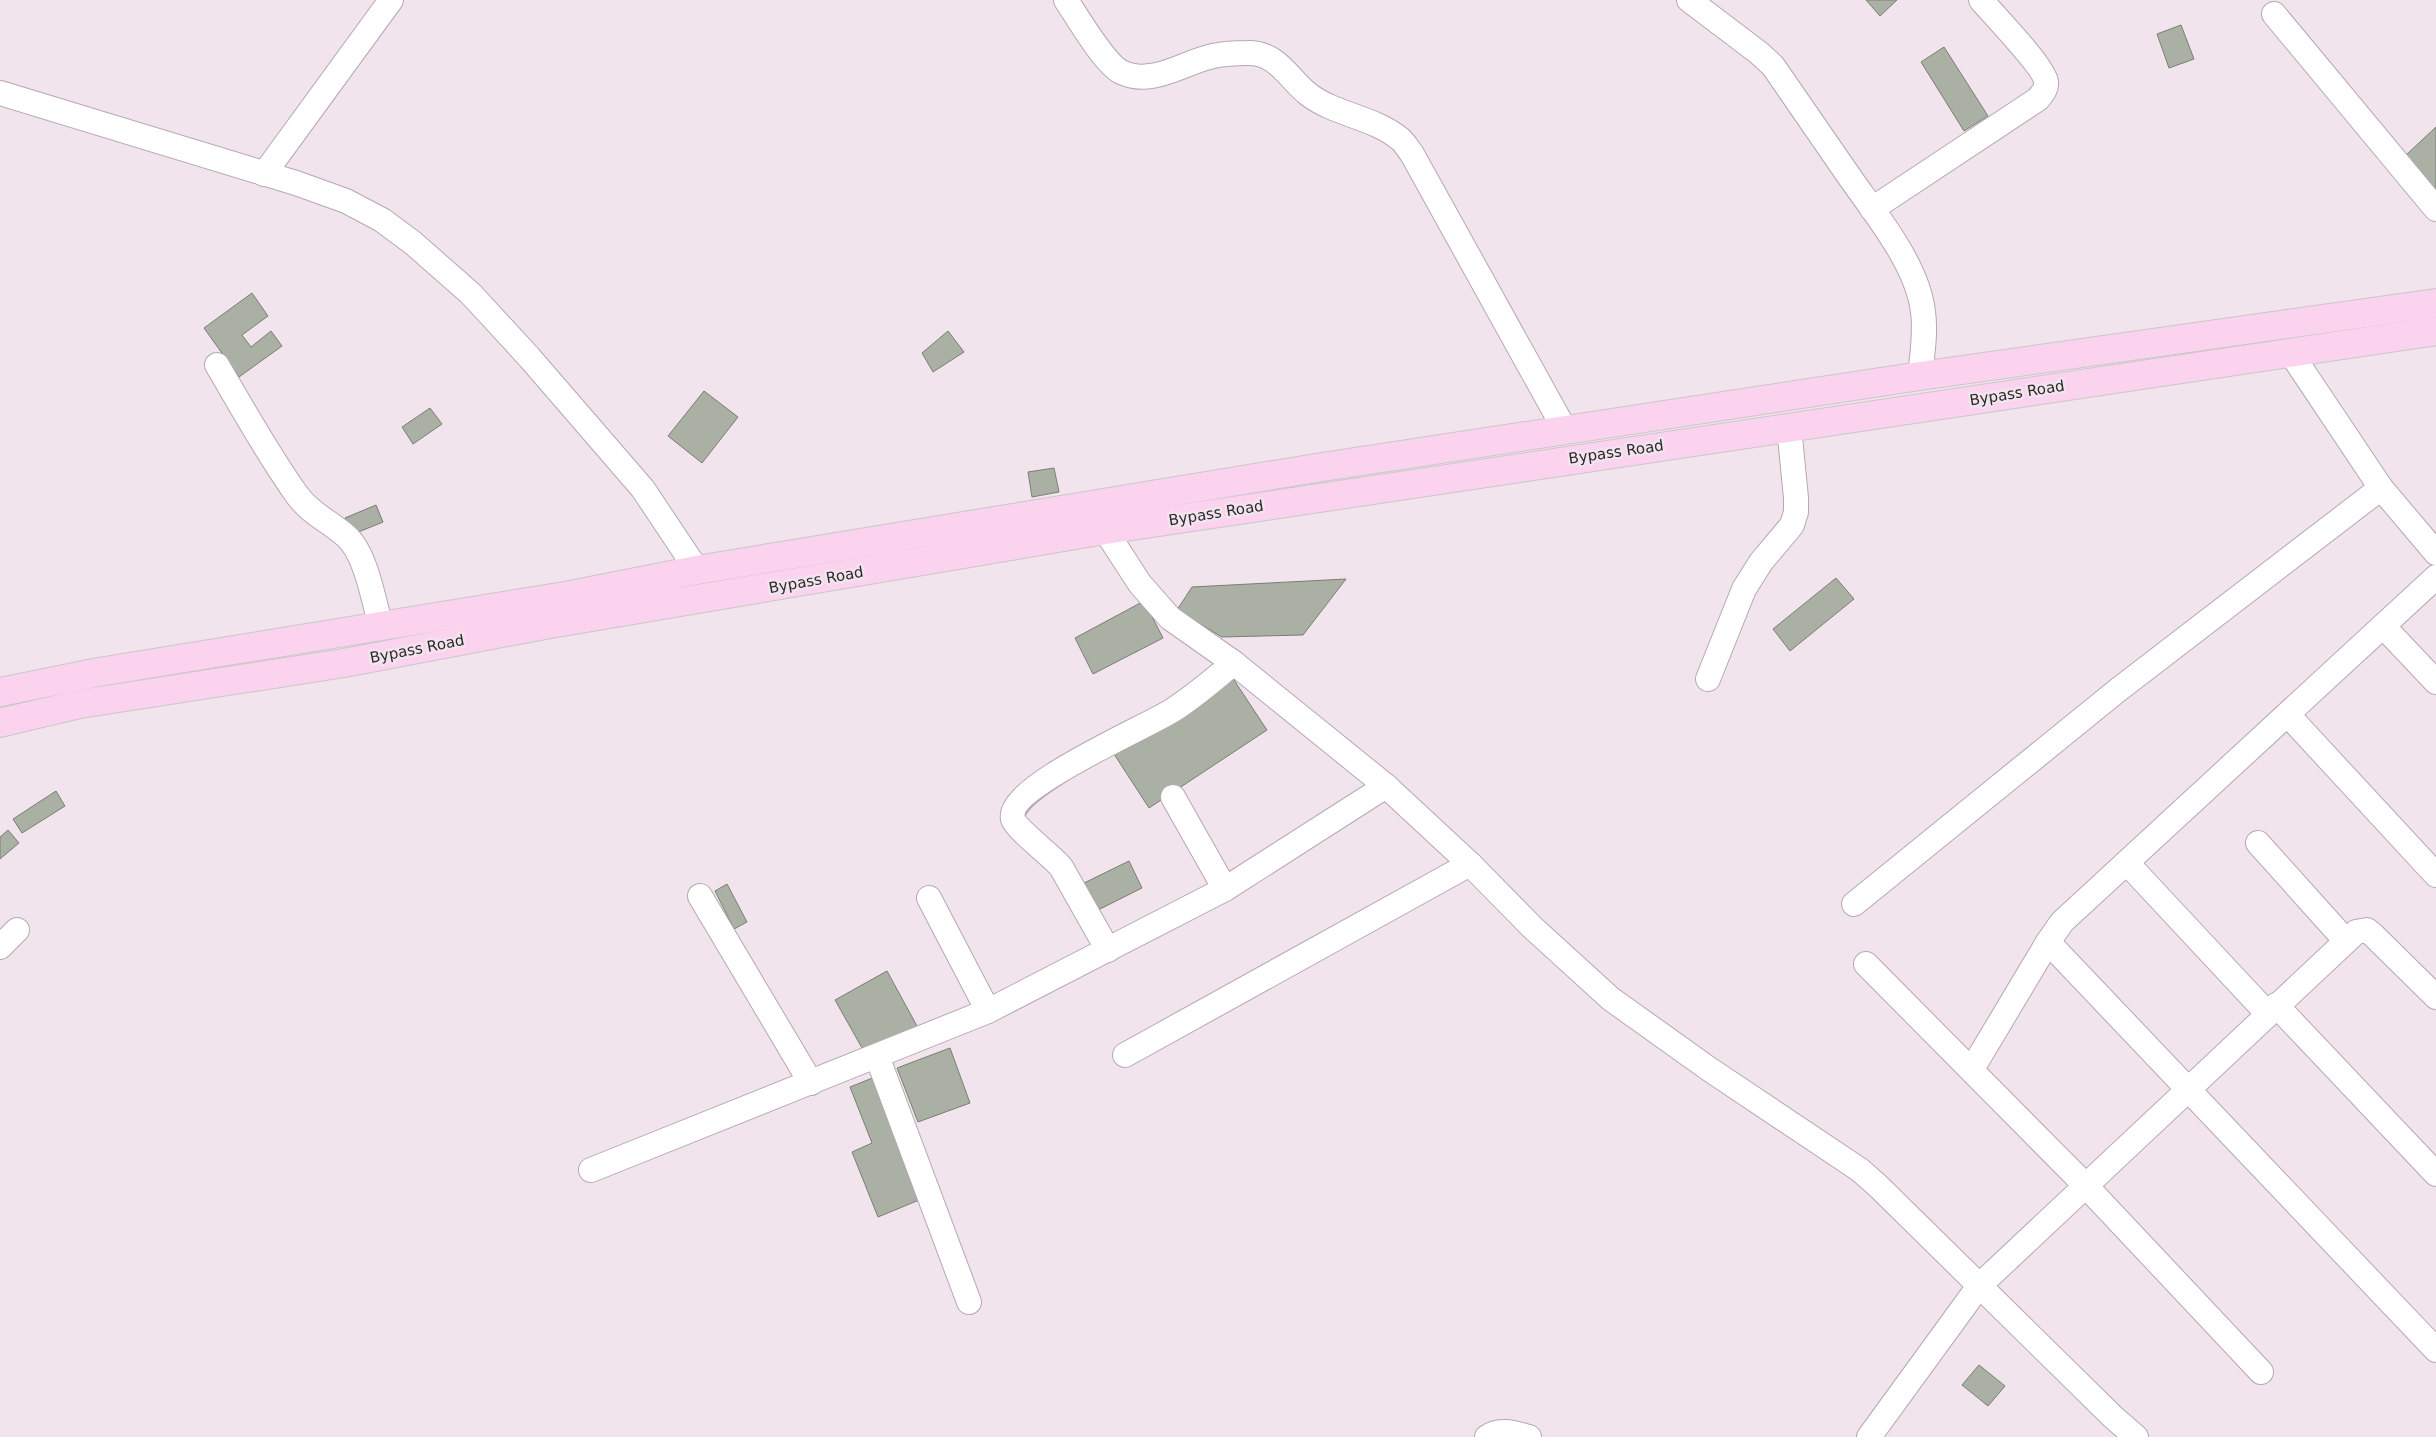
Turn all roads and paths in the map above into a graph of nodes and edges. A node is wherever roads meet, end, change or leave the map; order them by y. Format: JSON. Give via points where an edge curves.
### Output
{"nodes":[{"id":1,"x":391,"y":0,"type":"edge"},
{"id":2,"x":1066,"y":0,"type":"edge"},
{"id":3,"x":1689,"y":0,"type":"edge"},
{"id":4,"x":1981,"y":0,"type":"edge"},
{"id":5,"x":2274,"y":14,"type":"dead end"},
{"id":6,"x":0,"y":93,"type":"edge"},
{"id":7,"x":264,"y":174,"type":"junction"},
{"id":8,"x":1872,"y":209,"type":"junction"},
{"id":9,"x":2436,"y":209,"type":"edge"},
{"id":10,"x":2436,"y":303,"type":"edge"},
{"id":11,"x":2436,"y":331,"type":"edge"},
{"id":12,"x":2290,"y":352,"type":"junction"},
{"id":13,"x":217,"y":365,"type":"dead end"},
{"id":14,"x":1920,"y":376,"type":"junction"},
{"id":15,"x":1789,"y":427,"type":"junction"},
{"id":16,"x":1565,"y":430,"type":"junction"},
{"id":17,"x":2381,"y":488,"type":"junction"},
{"id":18,"x":1105,"y":530,"type":"junction"},
{"id":19,"x":2436,"y":553,"type":"edge"},
{"id":20,"x":697,"y":570,"type":"junction"},
{"id":21,"x":2436,"y":577,"type":"edge"},
{"id":22,"x":2383,"y":626,"type":"junction"},
{"id":23,"x":381,"y":627,"type":"junction"},
{"id":24,"x":1234,"y":663,"type":"junction"},
{"id":25,"x":1708,"y":679,"type":"dead end"},
{"id":26,"x":2436,"y":682,"type":"edge"},
{"id":27,"x":0,"y":692,"type":"edge"},
{"id":28,"x":2288,"y":714,"type":"junction"},
{"id":29,"x":0,"y":724,"type":"edge"},
{"id":30,"x":1386,"y":786,"type":"junction"},
{"id":31,"x":1173,"y":797,"type":"dead end"},
{"id":32,"x":2258,"y":843,"type":"dead end"},
{"id":33,"x":2126,"y":863,"type":"junction"},
{"id":34,"x":1470,"y":864,"type":"junction"},
{"id":35,"x":2436,"y":875,"type":"edge"},
{"id":36,"x":1226,"y":888,"type":"junction"},
{"id":37,"x":700,"y":896,"type":"dead end"},
{"id":38,"x":929,"y":898,"type":"dead end"},
{"id":39,"x":1854,"y":904,"type":"dead end"},
{"id":40,"x":17,"y":930,"type":"dead end"},
{"id":41,"x":2346,"y":941,"type":"junction"},
{"id":42,"x":2048,"y":942,"type":"junction"},
{"id":43,"x":0,"y":947,"type":"edge"},
{"id":44,"x":1108,"y":950,"type":"junction"},
{"id":45,"x":1866,"y":964,"type":"dead end"},
{"id":46,"x":2436,"y":997,"type":"edge"},
{"id":47,"x":2272,"y":1009,"type":"junction"},
{"id":48,"x":988,"y":1011,"type":"junction"},
{"id":49,"x":1125,"y":1055,"type":"dead end"},
{"id":50,"x":877,"y":1056,"type":"junction"},
{"id":51,"x":1972,"y":1069,"type":"junction"},
{"id":52,"x":811,"y":1083,"type":"junction"},
{"id":53,"x":2188,"y":1088,"type":"junction"},
{"id":54,"x":591,"y":1170,"type":"dead end"},
{"id":55,"x":2436,"y":1174,"type":"edge"},
{"id":56,"x":2085,"y":1185,"type":"junction"},
{"id":57,"x":1979,"y":1286,"type":"junction"},
{"id":58,"x":969,"y":1302,"type":"dead end"},
{"id":59,"x":2436,"y":1350,"type":"edge"},
{"id":60,"x":2261,"y":1372,"type":"dead end"},
{"id":61,"x":1487,"y":1437,"type":"edge"},
{"id":62,"x":1529,"y":1437,"type":"edge"},
{"id":63,"x":1869,"y":1437,"type":"edge"},
{"id":64,"x":2136,"y":1437,"type":"edge"}],
"edges":[{"from":1,"to":7,"type":"street"},
{"from":2,"to":16,"type":"street","via":[[1108,62],[1121,72],[1152,76],[1212,56],[1249,52],[1272,59],[1284,67],[1321,103],[1400,139],[1412,154]]},
{"from":3,"to":8,"type":"street","via":[[1773,66]]},
{"from":4,"to":8,"type":"street","via":[[2041,70],[2047,84],[2044,92]]},
{"from":5,"to":9,"type":"street"},
{"from":6,"to":7,"type":"street"},
{"from":7,"to":20,"type":"street","via":[[346,201],[382,220],[471,294],[643,489]]},
{"from":8,"to":14,"type":"street","via":[[1906,263],[1918,291],[1924,328]]},
{"from":10,"to":14,"type":"main road","name":"Bypass Road"},
{"from":11,"to":12,"type":"main road","name":"Bypass Road"},
{"from":12,"to":15,"type":"main road","name":"Bypass Road"},
{"from":12,"to":17,"type":"street"},
{"from":13,"to":23,"type":"street","via":[[298,497],[352,542],[360,555]]},
{"from":14,"to":16,"type":"main road","name":"Bypass Road"},
{"from":15,"to":18,"type":"main road","name":"Bypass Road"},
{"from":15,"to":25,"type":"street","via":[[1796,498],[1792,525],[1744,588]]},
{"from":16,"to":20,"type":"main road","name":"Bypass Road"},
{"from":17,"to":19,"type":"street"},
{"from":17,"to":39,"type":"street","via":[[2118,690]]},
{"from":18,"to":24,"type":"street","via":[[1140,584],[1170,618]]},
{"from":18,"to":29,"type":"main road","name":"Bypass Road","via":[[550,624],[344,663],[80,704]]},
{"from":20,"to":23,"type":"main road","name":"Bypass Road"},
{"from":21,"to":22,"type":"street"},
{"from":22,"to":26,"type":"street"},
{"from":22,"to":28,"type":"street"},
{"from":23,"to":27,"type":"main road","name":"Bypass Road","via":[[99,672]]},
{"from":24,"to":30,"type":"street"},
{"from":24,"to":44,"type":"street","via":[[1174,709],[1048,777],[1014,809],[1013,818],[1017,826],[1061,867]]},
{"from":28,"to":33,"type":"street"},
{"from":28,"to":35,"type":"street"},
{"from":30,"to":34,"type":"street"},
{"from":30,"to":36,"type":"street"},
{"from":31,"to":36,"type":"street"},
{"from":32,"to":41,"type":"street"},
{"from":33,"to":42,"type":"street","via":[[2062,922]]},
{"from":33,"to":47,"type":"street"},
{"from":34,"to":49,"type":"street"},
{"from":34,"to":57,"type":"street","via":[[1532,927],[1611,999],[1701,1064],[1860,1170]]},
{"from":36,"to":44,"type":"street"},
{"from":37,"to":52,"type":"street"},
{"from":38,"to":48,"type":"street"},
{"from":40,"to":43,"type":"street"},
{"from":41,"to":46,"type":"street","via":[[2356,932],[2367,930]]},
{"from":41,"to":47,"type":"street"},
{"from":42,"to":51,"type":"street"},
{"from":42,"to":53,"type":"street"},
{"from":44,"to":48,"type":"street"},
{"from":45,"to":51,"type":"street"},
{"from":47,"to":53,"type":"street"},
{"from":47,"to":55,"type":"street"},
{"from":48,"to":50,"type":"street"},
{"from":50,"to":52,"type":"street"},
{"from":50,"to":58,"type":"street"},
{"from":51,"to":56,"type":"street"},
{"from":52,"to":54,"type":"street"},
{"from":53,"to":56,"type":"street"},
{"from":53,"to":59,"type":"street"},
{"from":56,"to":57,"type":"street"},
{"from":56,"to":60,"type":"street"},
{"from":57,"to":63,"type":"street"},
{"from":57,"to":64,"type":"street"},
{"from":61,"to":62,"type":"street","via":[[1508,1431]]}]}
